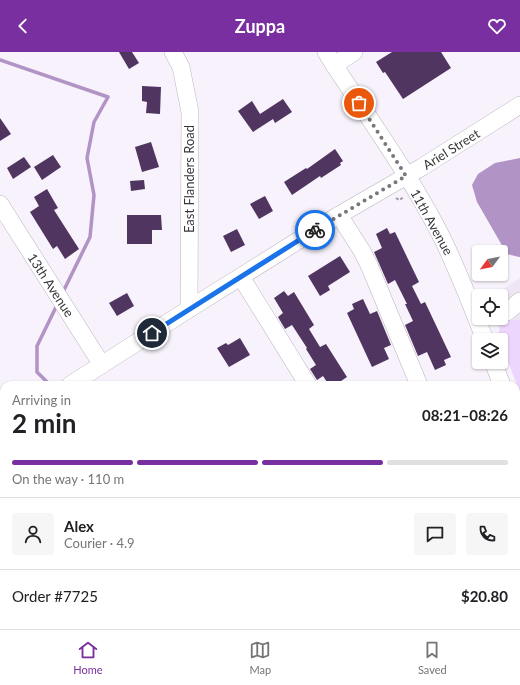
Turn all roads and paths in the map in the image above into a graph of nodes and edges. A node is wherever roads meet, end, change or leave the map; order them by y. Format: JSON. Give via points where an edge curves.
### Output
{"nodes":[{"id":1,"x":172,"y":52,"type":"edge"},
{"id":2,"x":354,"y":52,"type":"edge"},
{"id":3,"x":330,"y":58,"type":"edge"},
{"id":4,"x":520,"y":105,"type":"edge"},
{"id":5,"x":406,"y":176,"type":"junction"},
{"id":6,"x":0,"y":204,"type":"edge"},
{"id":7,"x":339,"y":215,"type":"junction"},
{"id":8,"x":241,"y":277,"type":"junction"},
{"id":9,"x":472,"y":301,"type":"edge"},
{"id":10,"x":520,"y":301,"type":"edge"},
{"id":11,"x":189,"y":309,"type":"junction"},
{"id":12,"x":508,"y":311,"type":"edge"},
{"id":13,"x":102,"y":365,"type":"junction"},
{"id":14,"x":496,"y":369,"type":"edge"},
{"id":15,"x":76,"y":381,"type":"edge"},
{"id":16,"x":306,"y":381,"type":"edge"},
{"id":17,"x":417,"y":381,"type":"edge"},
{"id":18,"x":500,"y":381,"type":"edge"}],
"edges":[{"from":1,"to":11,"type":"street","name":"East Flanders Road","via":[[181,67],[190,112]]},
{"from":2,"to":3,"type":"street"},
{"from":3,"to":5,"type":"street","name":"11th Avenue"},
{"from":4,"to":5,"type":"street","name":"Ariel Street"},
{"from":5,"to":7,"type":"street","name":"Ariel Street"},
{"from":5,"to":9,"type":"street","name":"11th Avenue","via":[[437,228]]},
{"from":6,"to":13,"type":"street","name":"13th Avenue"},
{"from":7,"to":8,"type":"street","name":"Ariel Street"},
{"from":7,"to":17,"type":"street","via":[[369,265]]},
{"from":8,"to":11,"type":"street","name":"Ariel Street"},
{"from":8,"to":16,"type":"street"},
{"from":10,"to":12,"type":"street"},
{"from":11,"to":13,"type":"street","name":"Ariel Street"},
{"from":13,"to":15,"type":"street","name":"Ariel Street"},
{"from":14,"to":18,"type":"street"}]}
